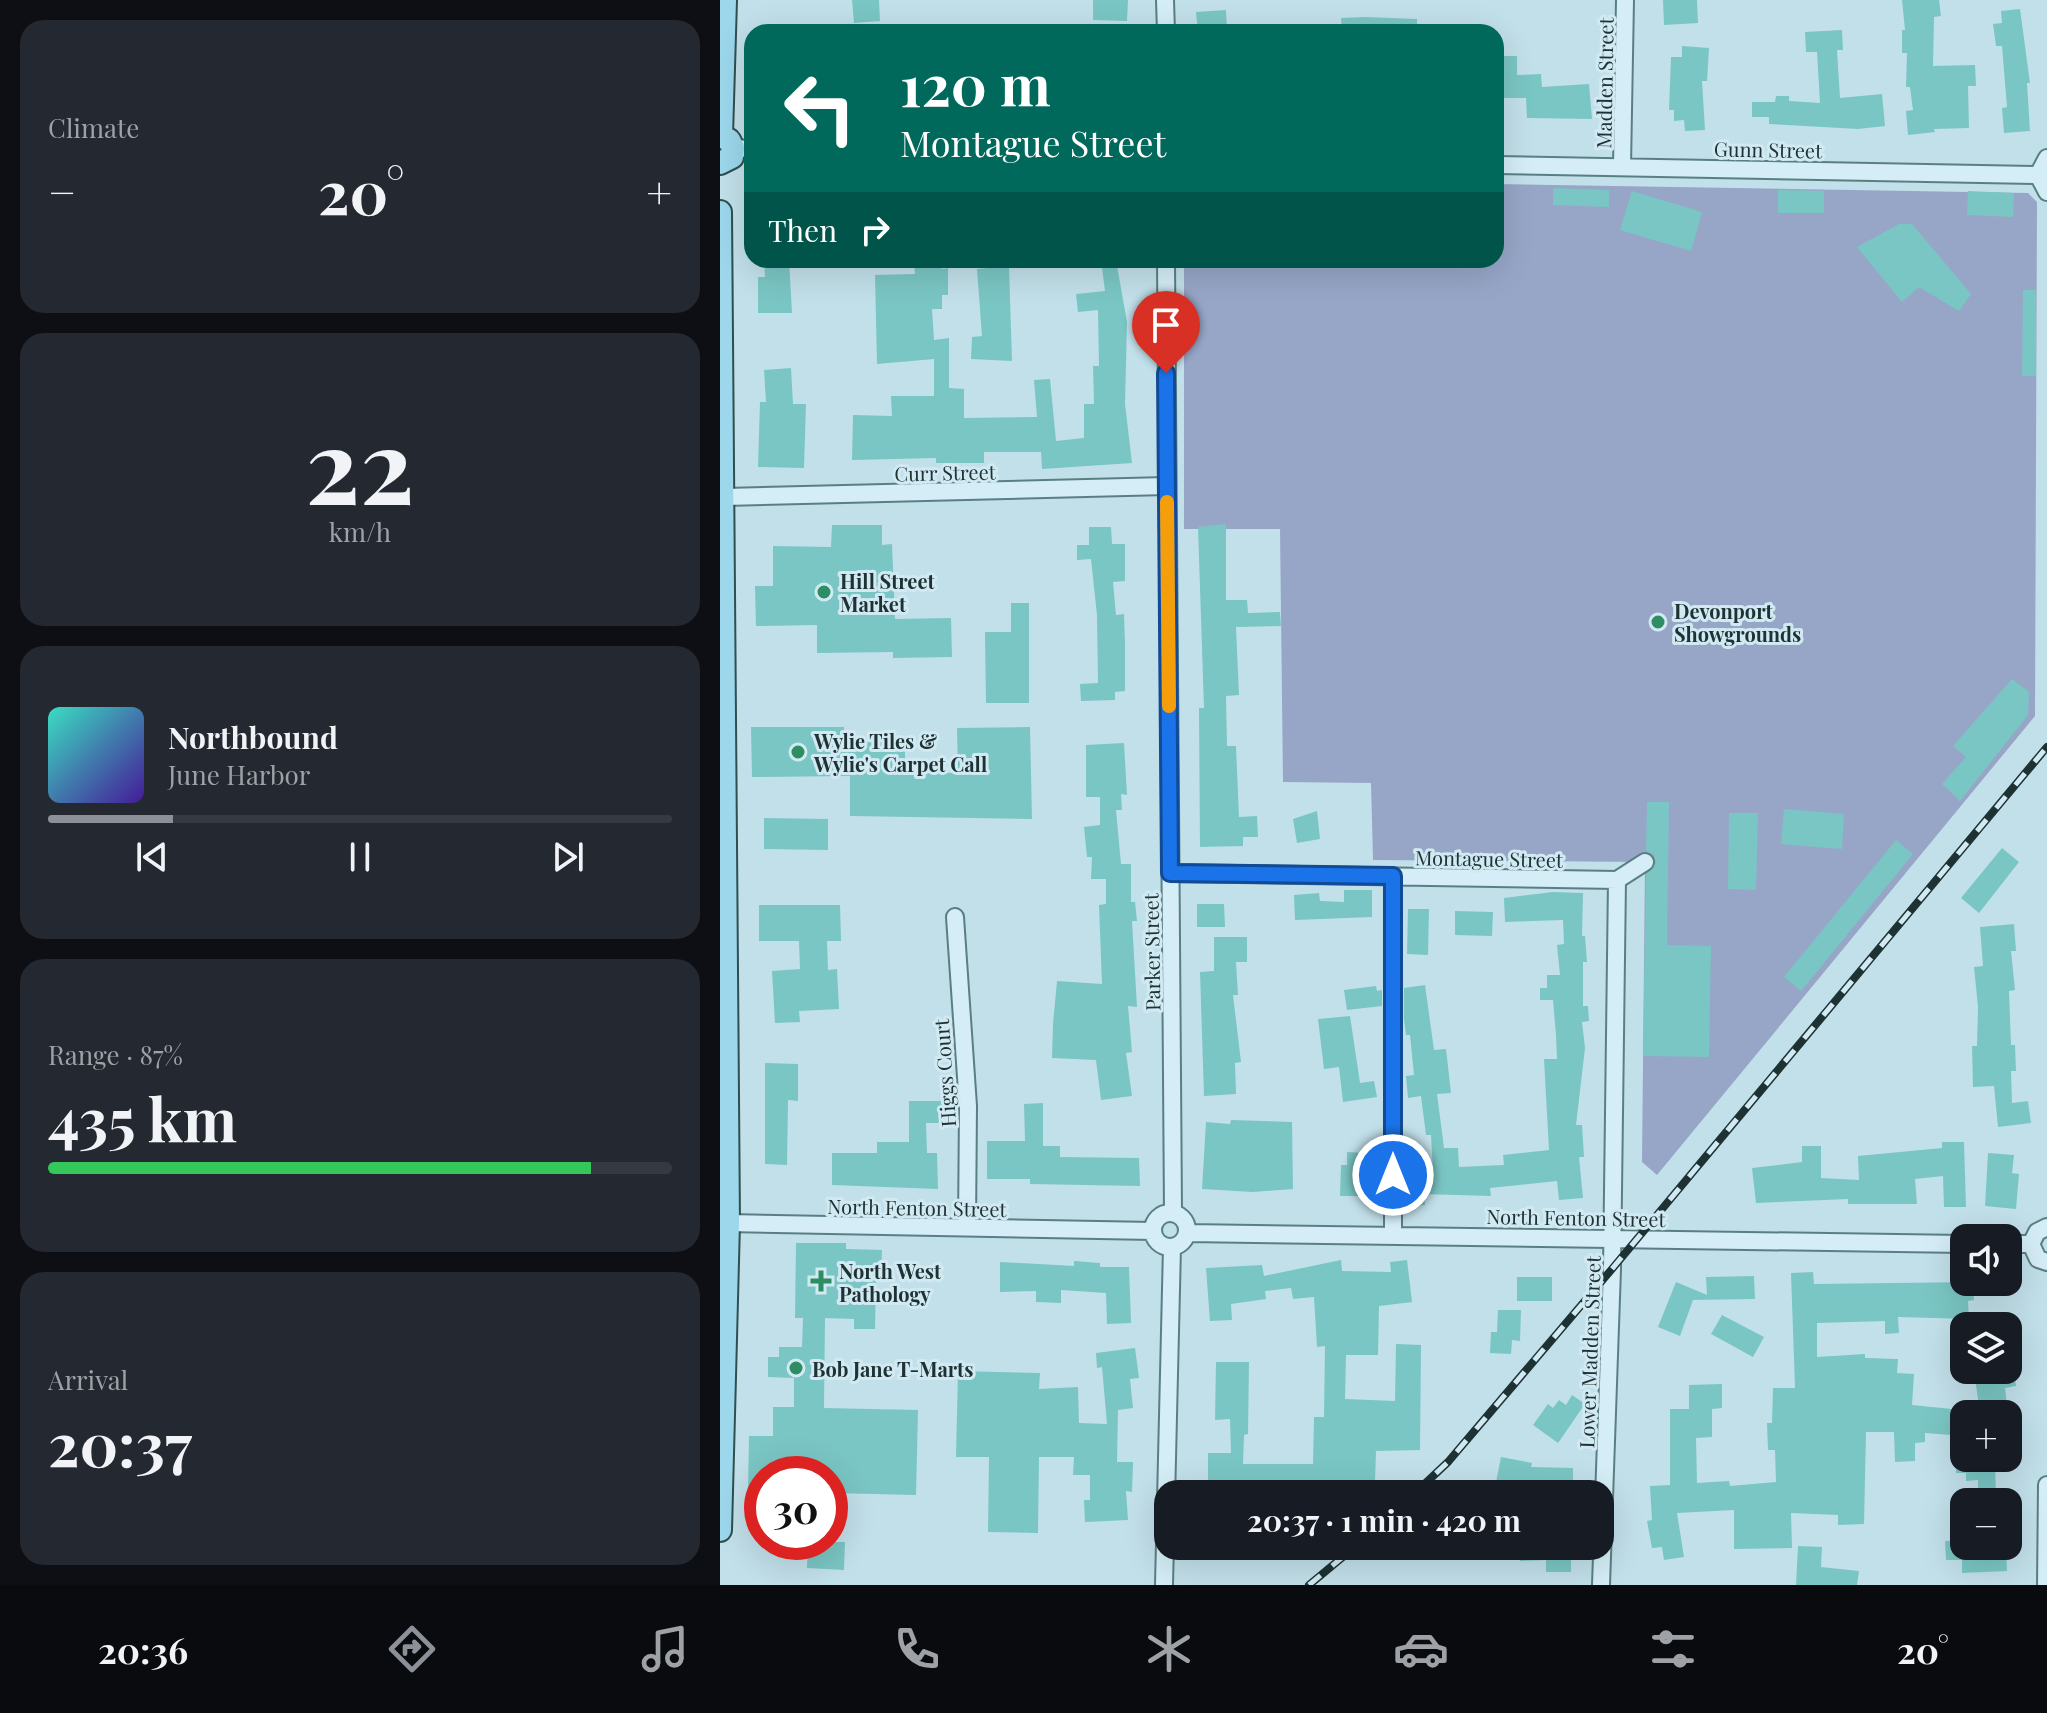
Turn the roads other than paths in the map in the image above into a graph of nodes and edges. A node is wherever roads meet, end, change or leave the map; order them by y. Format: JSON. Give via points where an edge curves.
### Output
{"nodes":[{"id":1,"x":725,"y":0,"type":"edge"},
{"id":2,"x":1165,"y":0,"type":"edge"},
{"id":3,"x":1625,"y":0,"type":"edge"},
{"id":4,"x":1166,"y":24,"type":"edge"},
{"id":5,"x":729,"y":146,"type":"edge"},
{"id":6,"x":2047,"y":158,"type":"edge"},
{"id":7,"x":1504,"y":165,"type":"edge"},
{"id":8,"x":1622,"y":166,"type":"junction"},
{"id":9,"x":2038,"y":175,"type":"junction"},
{"id":10,"x":2047,"y":192,"type":"edge"},
{"id":11,"x":720,"y":212,"type":"edge"},
{"id":12,"x":1166,"y":268,"type":"edge"},
{"id":13,"x":1167,"y":486,"type":"junction"},
{"id":14,"x":725,"y":497,"type":"junction"},
{"id":15,"x":1645,"y":862,"type":"dead end"},
{"id":16,"x":1170,"y":873,"type":"junction"},
{"id":17,"x":722,"y":874,"type":"edge"},
{"id":18,"x":1393,"y":876,"type":"junction"},
{"id":19,"x":1617,"y":880,"type":"junction"},
{"id":20,"x":955,"y":917,"type":"dead end"},
{"id":21,"x":723,"y":1084,"type":"edge"},
{"id":22,"x":1173,"y":1212,"type":"junction"},
{"id":23,"x":728,"y":1223,"type":"junction"},
{"id":24,"x":967,"y":1227,"type":"junction"},
{"id":25,"x":2047,"y":1227,"type":"edge"},
{"id":26,"x":1153,"y":1231,"type":"junction"},
{"id":27,"x":1188,"y":1233,"type":"junction"},
{"id":28,"x":1393,"y":1235,"type":"junction"},
{"id":29,"x":1612,"y":1236,"type":"junction"},
{"id":30,"x":1950,"y":1244,"type":"edge"},
{"id":31,"x":2022,"y":1244,"type":"edge"},
{"id":32,"x":2031,"y":1244,"type":"junction"},
{"id":33,"x":1172,"y":1247,"type":"junction"},
{"id":34,"x":2047,"y":1262,"type":"edge"},
{"id":35,"x":720,"y":1472,"type":"edge"},
{"id":36,"x":2047,"y":1485,"type":"edge"},
{"id":37,"x":720,"y":1530,"type":"edge"},
{"id":38,"x":1164,"y":1585,"type":"edge"},
{"id":39,"x":1601,"y":1585,"type":"edge"},
{"id":40,"x":2046,"y":1585,"type":"edge"}],
"edges":[{"from":1,"to":5,"type":"main road"},
{"from":2,"to":4,"type":"street"},
{"from":3,"to":8,"type":"street","name":"Madden Street"},
{"from":6,"to":9,"type":"street"},
{"from":7,"to":8,"type":"street","name":"Gunn Street"},
{"from":8,"to":9,"type":"street","name":"Gunn Street"},
{"from":9,"to":10,"type":"street"},
{"from":11,"to":14,"type":"main road"},
{"from":12,"to":13,"type":"street","name":"Parker Street"},
{"from":13,"to":14,"type":"street","name":"Curr Street"},
{"from":13,"to":16,"type":"street","name":"Parker Street"},
{"from":14,"to":17,"type":"main road"},
{"from":15,"to":19,"type":"street"},
{"from":16,"to":18,"type":"street","name":"Montague Street"},
{"from":16,"to":22,"type":"street","name":"Parker Street"},
{"from":17,"to":21,"type":"main road"},
{"from":18,"to":19,"type":"street","name":"Montague Street"},
{"from":18,"to":28,"type":"street"},
{"from":19,"to":29,"type":"street","name":"Lower Madden Street"},
{"from":20,"to":24,"type":"street","name":"Higgs Court","via":[[968,1106]]},
{"from":21,"to":23,"type":"main road"},
{"from":22,"to":26,"type":"street","via":[[1161,1215]]},
{"from":22,"to":27,"type":"street","via":[[1186,1222]]},
{"from":23,"to":24,"type":"street","name":"North Fenton Street"},
{"from":23,"to":35,"type":"main road"},
{"from":24,"to":26,"type":"street","name":"North Fenton Street"},
{"from":25,"to":32,"type":"street"},
{"from":26,"to":33,"type":"street","via":[[1160,1244]]},
{"from":27,"to":28,"type":"street","name":"North Fenton Street"},
{"from":27,"to":33,"type":"street"},
{"from":28,"to":29,"type":"street","name":"North Fenton Street"},
{"from":29,"to":30,"type":"street","name":"North Fenton Street"},
{"from":29,"to":39,"type":"street","name":"Lower Madden Street"},
{"from":31,"to":32,"type":"street"},
{"from":32,"to":34,"type":"street","via":[[2038,1259]]},
{"from":33,"to":38,"type":"street"},
{"from":35,"to":37,"type":"main road"},
{"from":36,"to":40,"type":"street"}]}
